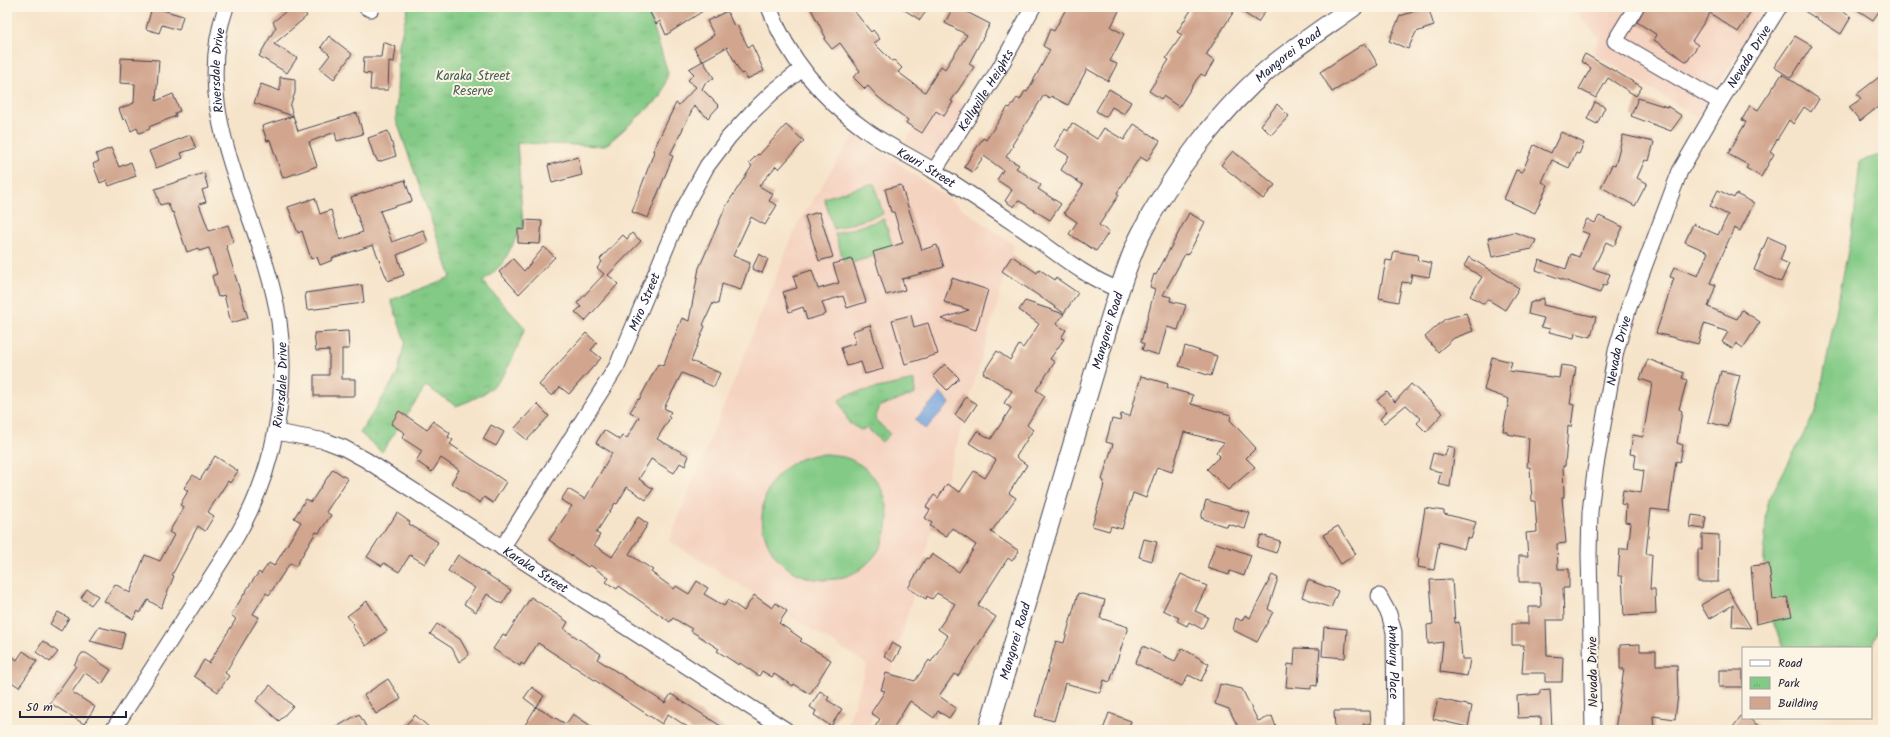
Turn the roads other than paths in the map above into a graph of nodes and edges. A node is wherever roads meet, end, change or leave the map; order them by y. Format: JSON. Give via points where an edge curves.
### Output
{"nodes":[{"id":1,"x":226,"y":7,"type":"edge"},
{"id":2,"x":769,"y":7,"type":"edge"},
{"id":3,"x":1033,"y":7,"type":"edge"},
{"id":4,"x":1353,"y":7,"type":"edge"},
{"id":5,"x":1636,"y":7,"type":"edge"},
{"id":6,"x":1779,"y":7,"type":"edge"},
{"id":7,"x":802,"y":69,"type":"junction"},
{"id":8,"x":1720,"y":102,"type":"junction"},
{"id":9,"x":934,"y":171,"type":"junction"},
{"id":10,"x":1120,"y":290,"type":"junction"},
{"id":11,"x":276,"y":432,"type":"junction"},
{"id":12,"x":502,"y":548,"type":"junction"},
{"id":13,"x":1379,"y":596,"type":"dead end"},
{"id":14,"x":113,"y":730,"type":"edge"},
{"id":15,"x":786,"y":730,"type":"edge"},
{"id":16,"x":988,"y":730,"type":"edge"},
{"id":17,"x":1395,"y":730,"type":"edge"},
{"id":18,"x":1593,"y":730,"type":"edge"}],
"edges":[{"from":1,"to":11,"type":"street","name":"Riversdale Drive","via":[[217,39],[216,102],[225,142],[263,260],[279,321],[281,375]]},
{"from":2,"to":7,"type":"street","name":"Kauri Street","via":[[786,45]]},
{"from":3,"to":9,"type":"street","name":"Kellyville Heights","via":[[999,69]]},
{"from":4,"to":10,"type":"main road","name":"Mangorei Road","via":[[1276,63],[1216,123],[1167,189],[1139,238]]},
{"from":5,"to":8,"type":"street","via":[[1616,41]]},
{"from":6,"to":8,"type":"street","name":"Nevada Drive"},
{"from":7,"to":9,"type":"street","name":"Kauri Street","via":[[826,96],[867,131]]},
{"from":7,"to":12,"type":"street","name":"Miro Street","via":[[751,113],[708,166],[679,217],[617,366]]},
{"from":8,"to":18,"type":"street","name":"Nevada Drive","via":[[1680,171],[1629,307],[1616,351],[1590,512]]},
{"from":9,"to":10,"type":"street","name":"Kauri Street","via":[[1062,257],[1107,285]]},
{"from":10,"to":16,"type":"main road","name":"Mangorei Road"},
{"from":11,"to":12,"type":"street","name":"Karaka Street","via":[[326,441],[344,448]]},
{"from":11,"to":14,"type":"street","name":"Riversdale Drive","via":[[264,475],[239,532]]},
{"from":12,"to":15,"type":"street","name":"Karaka Street"},
{"from":13,"to":17,"type":"street","name":"Ambury Place","via":[[1389,614],[1394,632]]}]}
